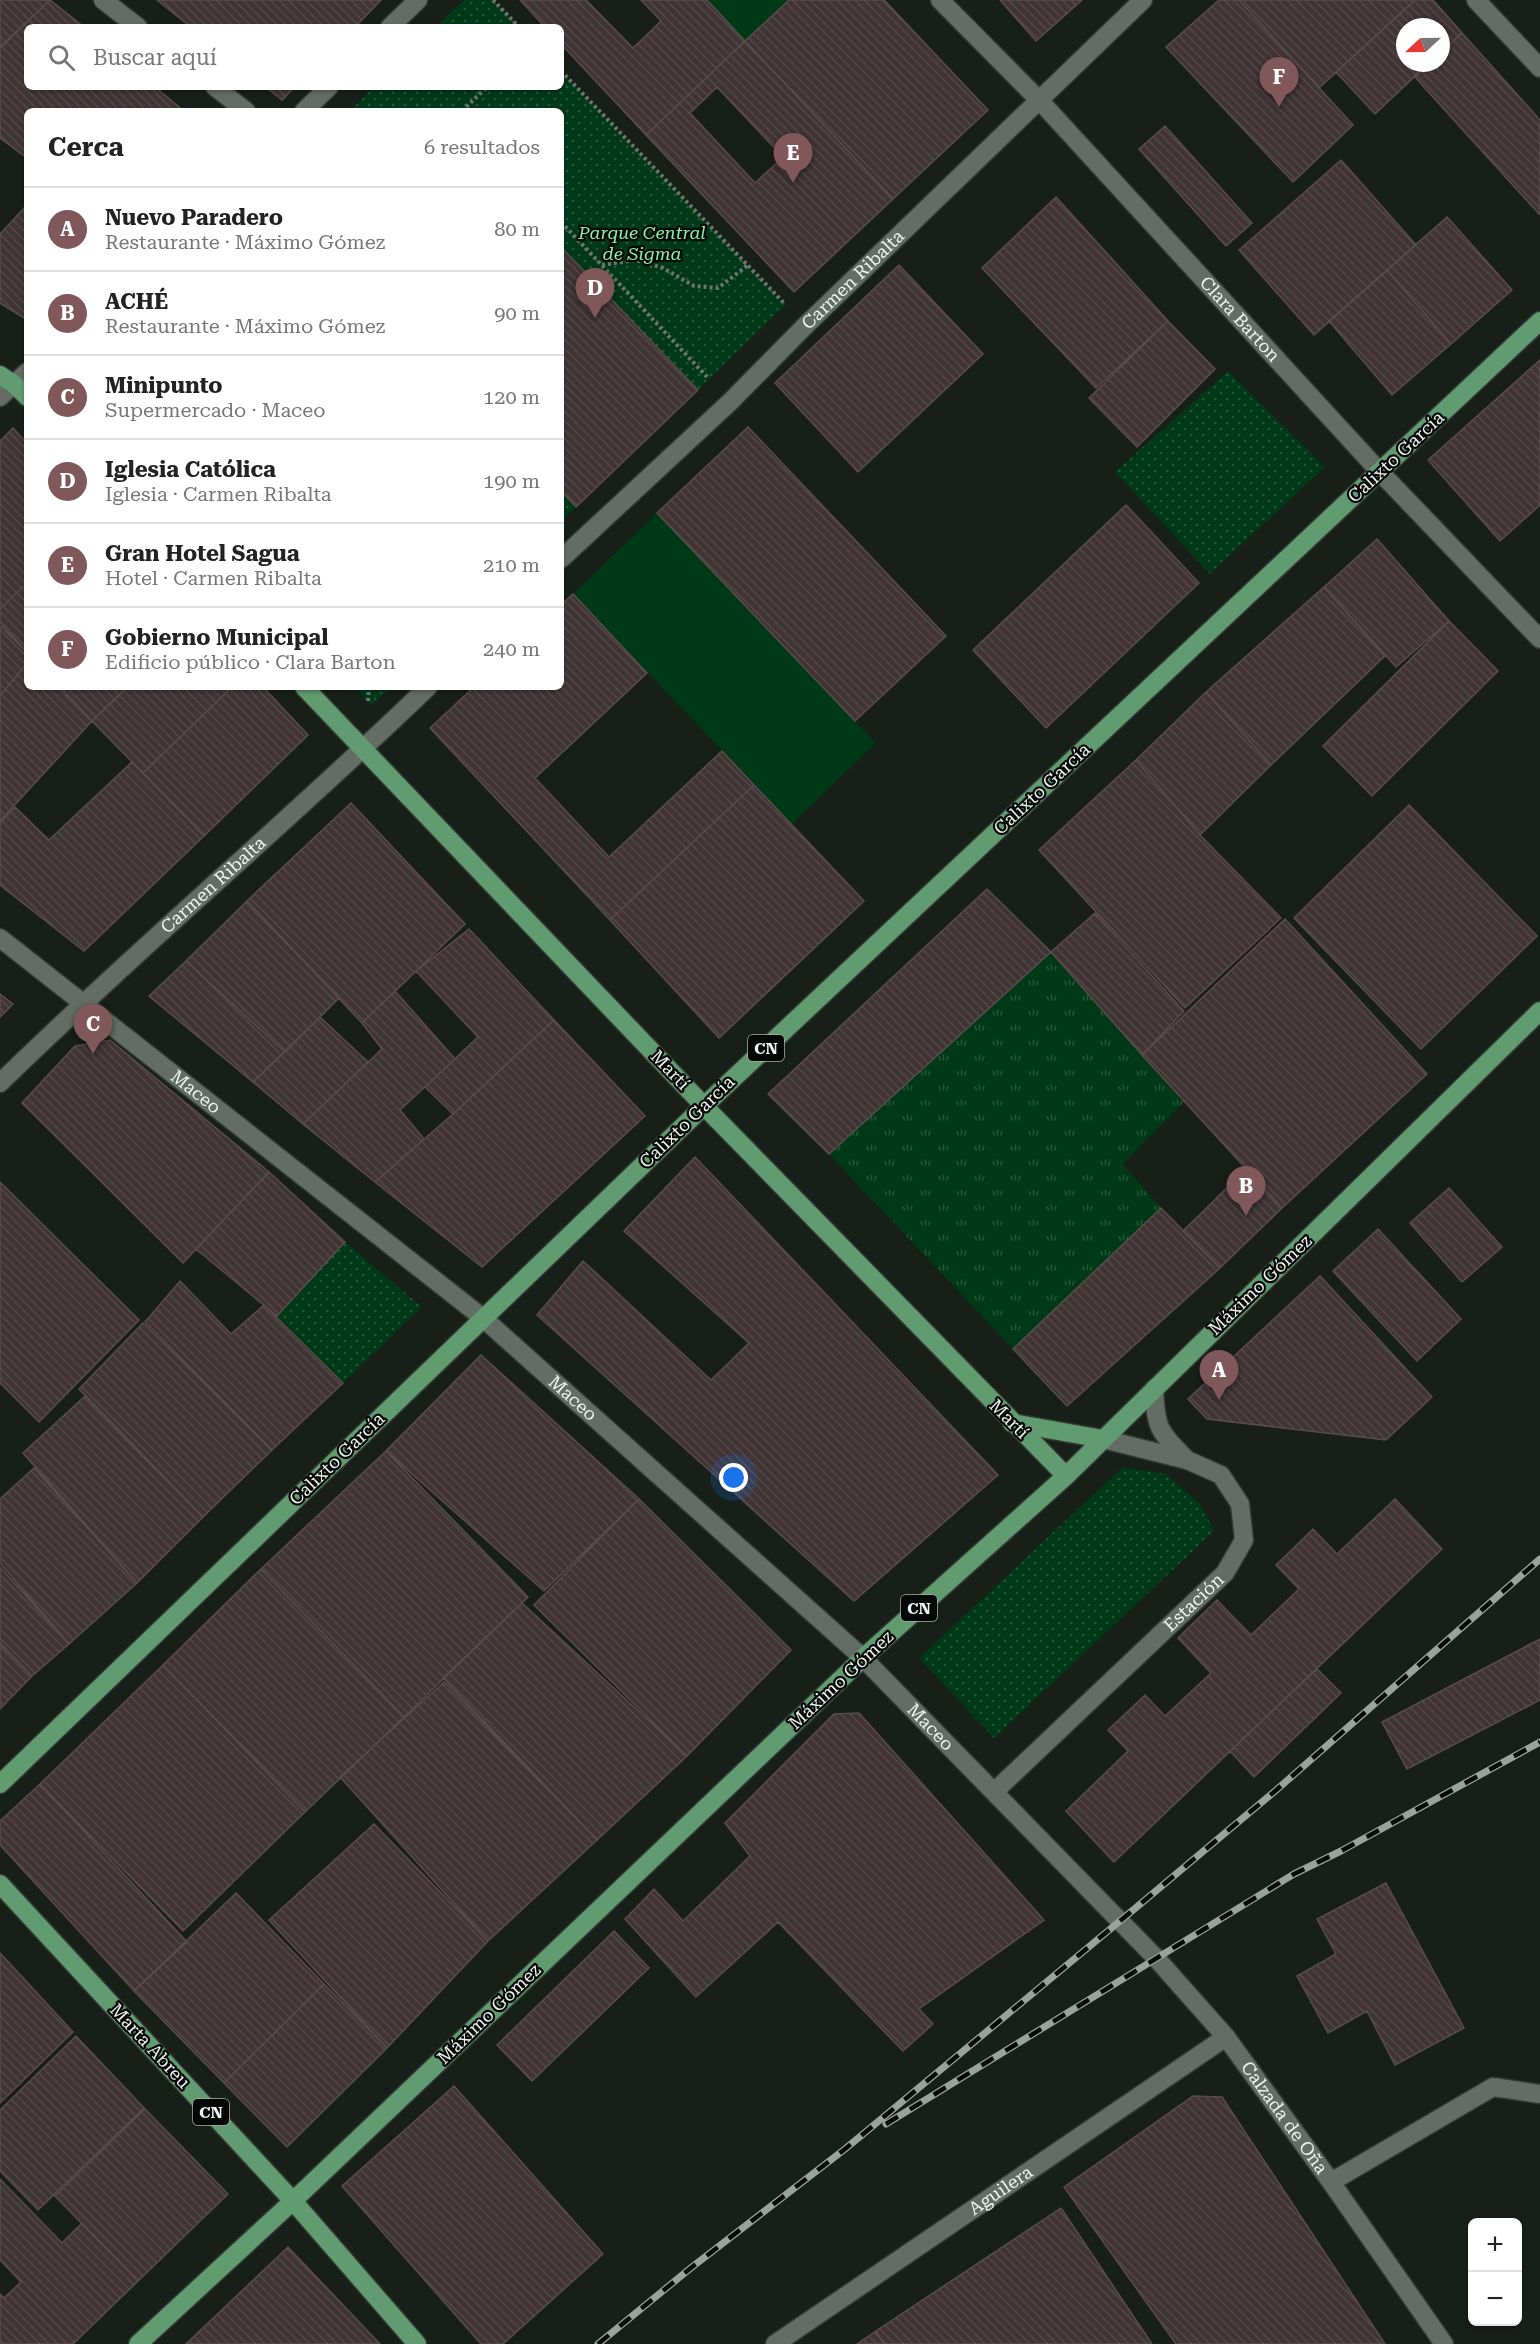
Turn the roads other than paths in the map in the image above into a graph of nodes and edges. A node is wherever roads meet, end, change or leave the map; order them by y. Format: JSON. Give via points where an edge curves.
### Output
{"nodes":[{"id":1,"x":103,"y":0,"type":"edge"},
{"id":2,"x":418,"y":0,"type":"edge"},
{"id":3,"x":940,"y":0,"type":"edge"},
{"id":4,"x":1143,"y":0,"type":"edge"},
{"id":5,"x":1476,"y":0,"type":"edge"},
{"id":6,"x":134,"y":24,"type":"edge"},
{"id":7,"x":393,"y":24,"type":"edge"},
{"id":8,"x":1540,"y":68,"type":"edge"},
{"id":9,"x":219,"y":90,"type":"edge"},
{"id":10,"x":326,"y":90,"type":"edge"},
{"id":11,"x":1040,"y":101,"type":"junction"},
{"id":12,"x":242,"y":108,"type":"edge"},
{"id":13,"x":307,"y":108,"type":"edge"},
{"id":14,"x":1540,"y":321,"type":"edge"},
{"id":15,"x":17,"y":382,"type":"edge"},
{"id":16,"x":0,"y":397,"type":"edge"},
{"id":17,"x":1380,"y":472,"type":"junction"},
{"id":18,"x":564,"y":556,"type":"edge"},
{"id":19,"x":1540,"y":639,"type":"edge"},
{"id":20,"x":307,"y":690,"type":"edge"},
{"id":21,"x":425,"y":690,"type":"edge"},
{"id":22,"x":364,"y":749,"type":"junction"},
{"id":23,"x":0,"y":938,"type":"edge"},
{"id":24,"x":83,"y":1003,"type":"junction"},
{"id":25,"x":1540,"y":1011,"type":"edge"},
{"id":26,"x":0,"y":1083,"type":"edge"},
{"id":27,"x":704,"y":1106,"type":"junction"},
{"id":28,"x":483,"y":1318,"type":"junction"},
{"id":29,"x":1154,"y":1389,"type":"junction"},
{"id":30,"x":1012,"y":1423,"type":"junction"},
{"id":31,"x":1102,"y":1439,"type":"junction"},
{"id":32,"x":1187,"y":1460,"type":"junction"},
{"id":33,"x":1066,"y":1476,"type":"junction"},
{"id":34,"x":863,"y":1658,"type":"junction"},
{"id":35,"x":0,"y":1784,"type":"edge"},
{"id":36,"x":995,"y":1791,"type":"junction"},
{"id":37,"x":0,"y":1884,"type":"edge"},
{"id":38,"x":1106,"y":1906,"type":"joint"},
{"id":39,"x":1226,"y":2037,"type":"junction"},
{"id":40,"x":1540,"y":2094,"type":"edge"},
{"id":41,"x":1331,"y":2182,"type":"junction"},
{"id":42,"x":293,"y":2201,"type":"junction"},
{"id":43,"x":138,"y":2344,"type":"edge"},
{"id":44,"x":417,"y":2344,"type":"edge"},
{"id":45,"x":775,"y":2344,"type":"edge"},
{"id":46,"x":1444,"y":2344,"type":"edge"}],
"edges":[{"from":1,"to":6,"type":"street"},
{"from":2,"to":7,"type":"street"},
{"from":3,"to":11,"type":"street","name":"Clara Barton"},
{"from":4,"to":11,"type":"street","name":"Carmen Ribalta"},
{"from":5,"to":8,"type":"street"},
{"from":9,"to":12,"type":"street"},
{"from":10,"to":13,"type":"street"},
{"from":11,"to":17,"type":"street","name":"Clara Barton"},
{"from":11,"to":18,"type":"street","name":"Carmen Ribalta","via":[[730,402]]},
{"from":14,"to":17,"type":"main road","name":"Calixto García","number":"CN"},
{"from":15,"to":16,"type":"street"},
{"from":17,"to":19,"type":"street","name":"Clara Barton"},
{"from":17,"to":27,"type":"main road","name":"Calixto García","number":"CN"},
{"from":20,"to":22,"type":"main road","name":"Martí"},
{"from":21,"to":22,"type":"street","name":"Carmen Ribalta"},
{"from":22,"to":24,"type":"street","name":"Carmen Ribalta"},
{"from":22,"to":27,"type":"main road","name":"Martí"},
{"from":23,"to":24,"type":"street","name":"Maceo"},
{"from":24,"to":26,"type":"street","name":"Carmen Ribalta"},
{"from":24,"to":28,"type":"street","name":"Maceo"},
{"from":25,"to":29,"type":"main road","name":"Máximo Gómez","number":"CN"},
{"from":27,"to":28,"type":"main road","name":"Calixto García","number":"CN"},
{"from":27,"to":30,"type":"main road","name":"Martí"},
{"from":28,"to":34,"type":"street","name":"Maceo"},
{"from":28,"to":35,"type":"main road","name":"Calixto García","number":"CN"},
{"from":29,"to":31,"type":"main road","name":"Máximo Gómez","number":"CN"},
{"from":29,"to":32,"type":"street","via":[[1156,1420],[1164,1436]]},
{"from":30,"to":31,"type":"main road"},
{"from":30,"to":33,"type":"main road","name":"Martí"},
{"from":31,"to":32,"type":"street","name":"Estación"},
{"from":31,"to":33,"type":"main road","name":"Máximo Gómez","number":"CN"},
{"from":32,"to":36,"type":"street","name":"Estación","via":[[1221,1475],[1240,1504],[1244,1540],[1225,1573]]},
{"from":33,"to":34,"type":"main road","name":"Máximo Gómez","number":"CN"},
{"from":34,"to":36,"type":"street","name":"Maceo"},
{"from":34,"to":42,"type":"main road","name":"Máximo Gómez","number":"CN"},
{"from":36,"to":38,"type":"street","name":"Maceo"},
{"from":37,"to":42,"type":"main road","name":"Marta Abreu","number":"CN"},
{"from":38,"to":39,"type":"street","name":"Calzada de Oña"},
{"from":39,"to":41,"type":"street","name":"Calzada de Oña"},
{"from":39,"to":45,"type":"street","name":"Aguilera"},
{"from":40,"to":41,"type":"street","via":[[1493,2087]]},
{"from":41,"to":46,"type":"street","name":"Calzada de Oña"},
{"from":42,"to":43,"type":"main road","name":"Máximo Gómez"},
{"from":42,"to":44,"type":"main road","name":"Marta Abreu","number":"CN"}]}
